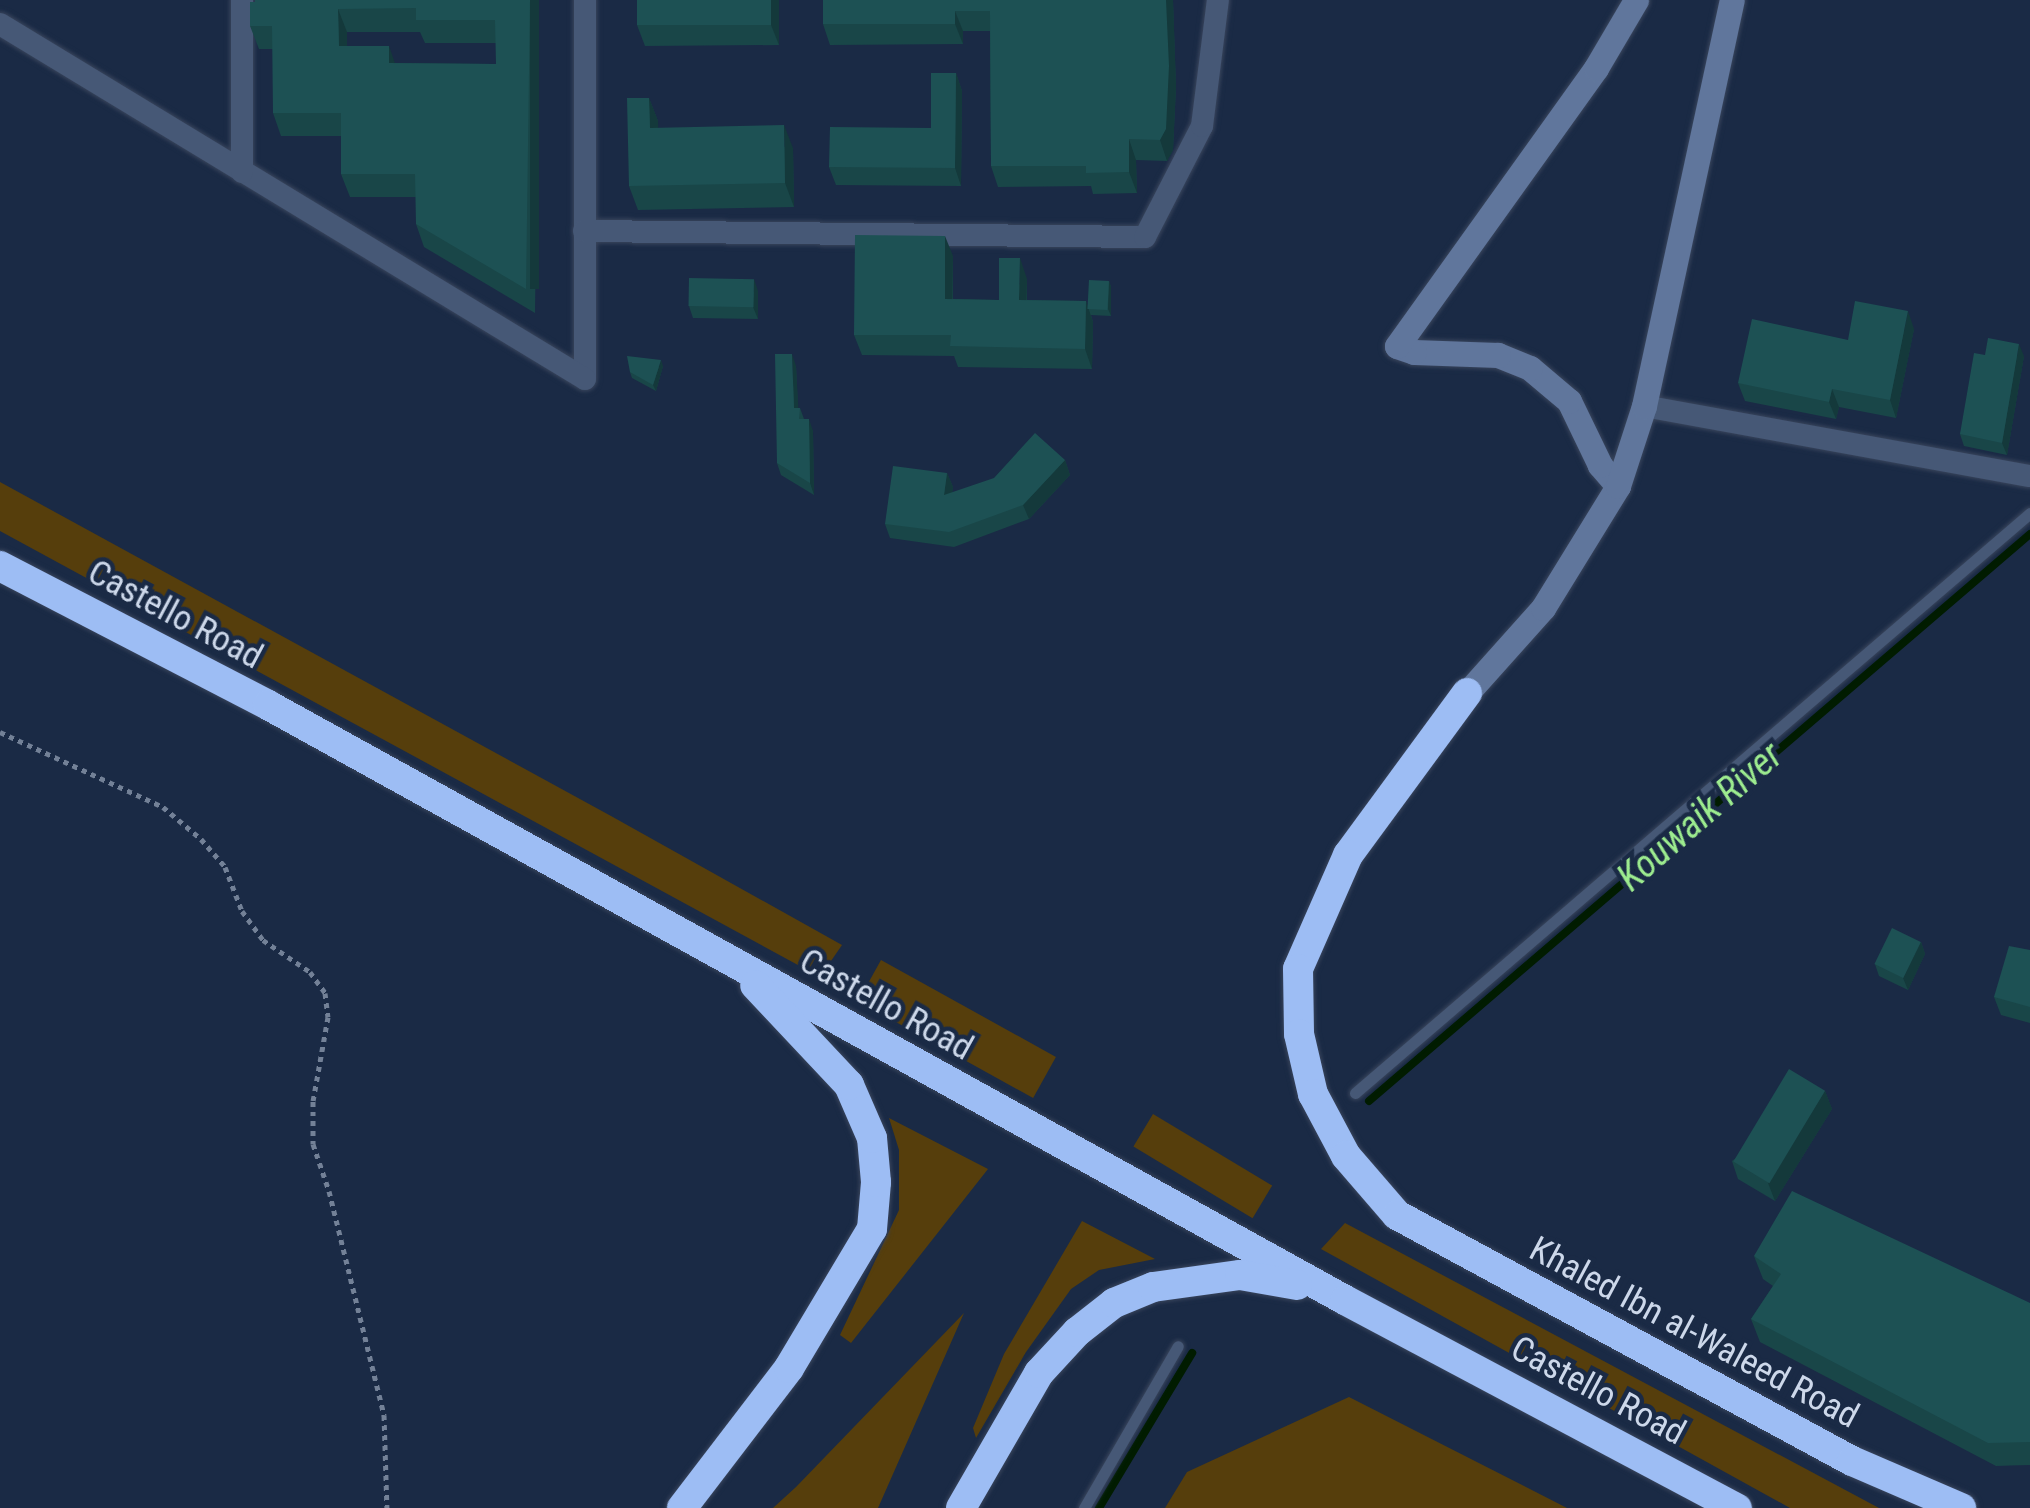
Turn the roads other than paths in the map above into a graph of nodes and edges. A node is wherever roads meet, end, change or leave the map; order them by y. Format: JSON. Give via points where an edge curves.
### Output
{"nodes":[{"id":1,"x":242,"y":0,"type":"edge"},
{"id":2,"x":585,"y":0,"type":"edge"},
{"id":3,"x":1218,"y":0,"type":"edge"},
{"id":4,"x":1636,"y":0,"type":"edge"},
{"id":5,"x":1732,"y":0,"type":"edge"},
{"id":6,"x":0,"y":24,"type":"edge"},
{"id":7,"x":242,"y":172,"type":"junction"},
{"id":8,"x":584,"y":230,"type":"junction"},
{"id":9,"x":1644,"y":406,"type":"junction"},
{"id":10,"x":2030,"y":476,"type":"edge"},
{"id":11,"x":1618,"y":486,"type":"junction"},
{"id":12,"x":2030,"y":513,"type":"edge"},
{"id":13,"x":0,"y":566,"type":"edge"},
{"id":14,"x":1467,"y":693,"type":"joint"},
{"id":15,"x":736,"y":964,"type":"junction"},
{"id":16,"x":1355,"y":1093,"type":"dead end"},
{"id":17,"x":1345,"y":1300,"type":"junction"},
{"id":18,"x":1178,"y":1346,"type":"dead end"},
{"id":19,"x":682,"y":1508,"type":"edge"},
{"id":20,"x":961,"y":1508,"type":"edge"},
{"id":21,"x":1084,"y":1508,"type":"edge"},
{"id":22,"x":1737,"y":1508,"type":"edge"},
{"id":23,"x":1960,"y":1508,"type":"edge"}],
"edges":[{"from":1,"to":7,"type":"street"},
{"from":2,"to":8,"type":"street"},
{"from":3,"to":8,"type":"street","via":[[1202,126],[1145,237]]},
{"from":4,"to":11,"type":"main road","via":[[1596,68],[1397,346],[1498,355],[1530,368],[1569,401],[1600,465]]},
{"from":5,"to":9,"type":"main road"},
{"from":6,"to":7,"type":"street"},
{"from":7,"to":8,"type":"street","via":[[585,379]]},
{"from":9,"to":10,"type":"street"},
{"from":9,"to":11,"type":"main road"},
{"from":11,"to":14,"type":"main road","via":[[1543,608]]},
{"from":12,"to":16,"type":"lane"},
{"from":13,"to":15,"type":"highway","name":"Castello Road","via":[[268,705]]},
{"from":14,"to":23,"type":"highway","name":"Khaled Ibn al-Waleed Road","via":[[1348,855],[1298,969],[1298,1034],[1313,1094],[1346,1156],[1397,1215],[1852,1461]]},
{"from":15,"to":17,"type":"highway","name":"Castello Road"},
{"from":15,"to":19,"type":"highway","via":[[850,1085],[872,1138],[872,1229],[789,1368]]},
{"from":17,"to":20,"type":"highway","via":[[1283,1280],[1240,1275],[1153,1287],[1114,1304],[1039,1373]]},
{"from":17,"to":22,"type":"highway","name":"Castello Road"},
{"from":18,"to":21,"type":"lane"}]}
